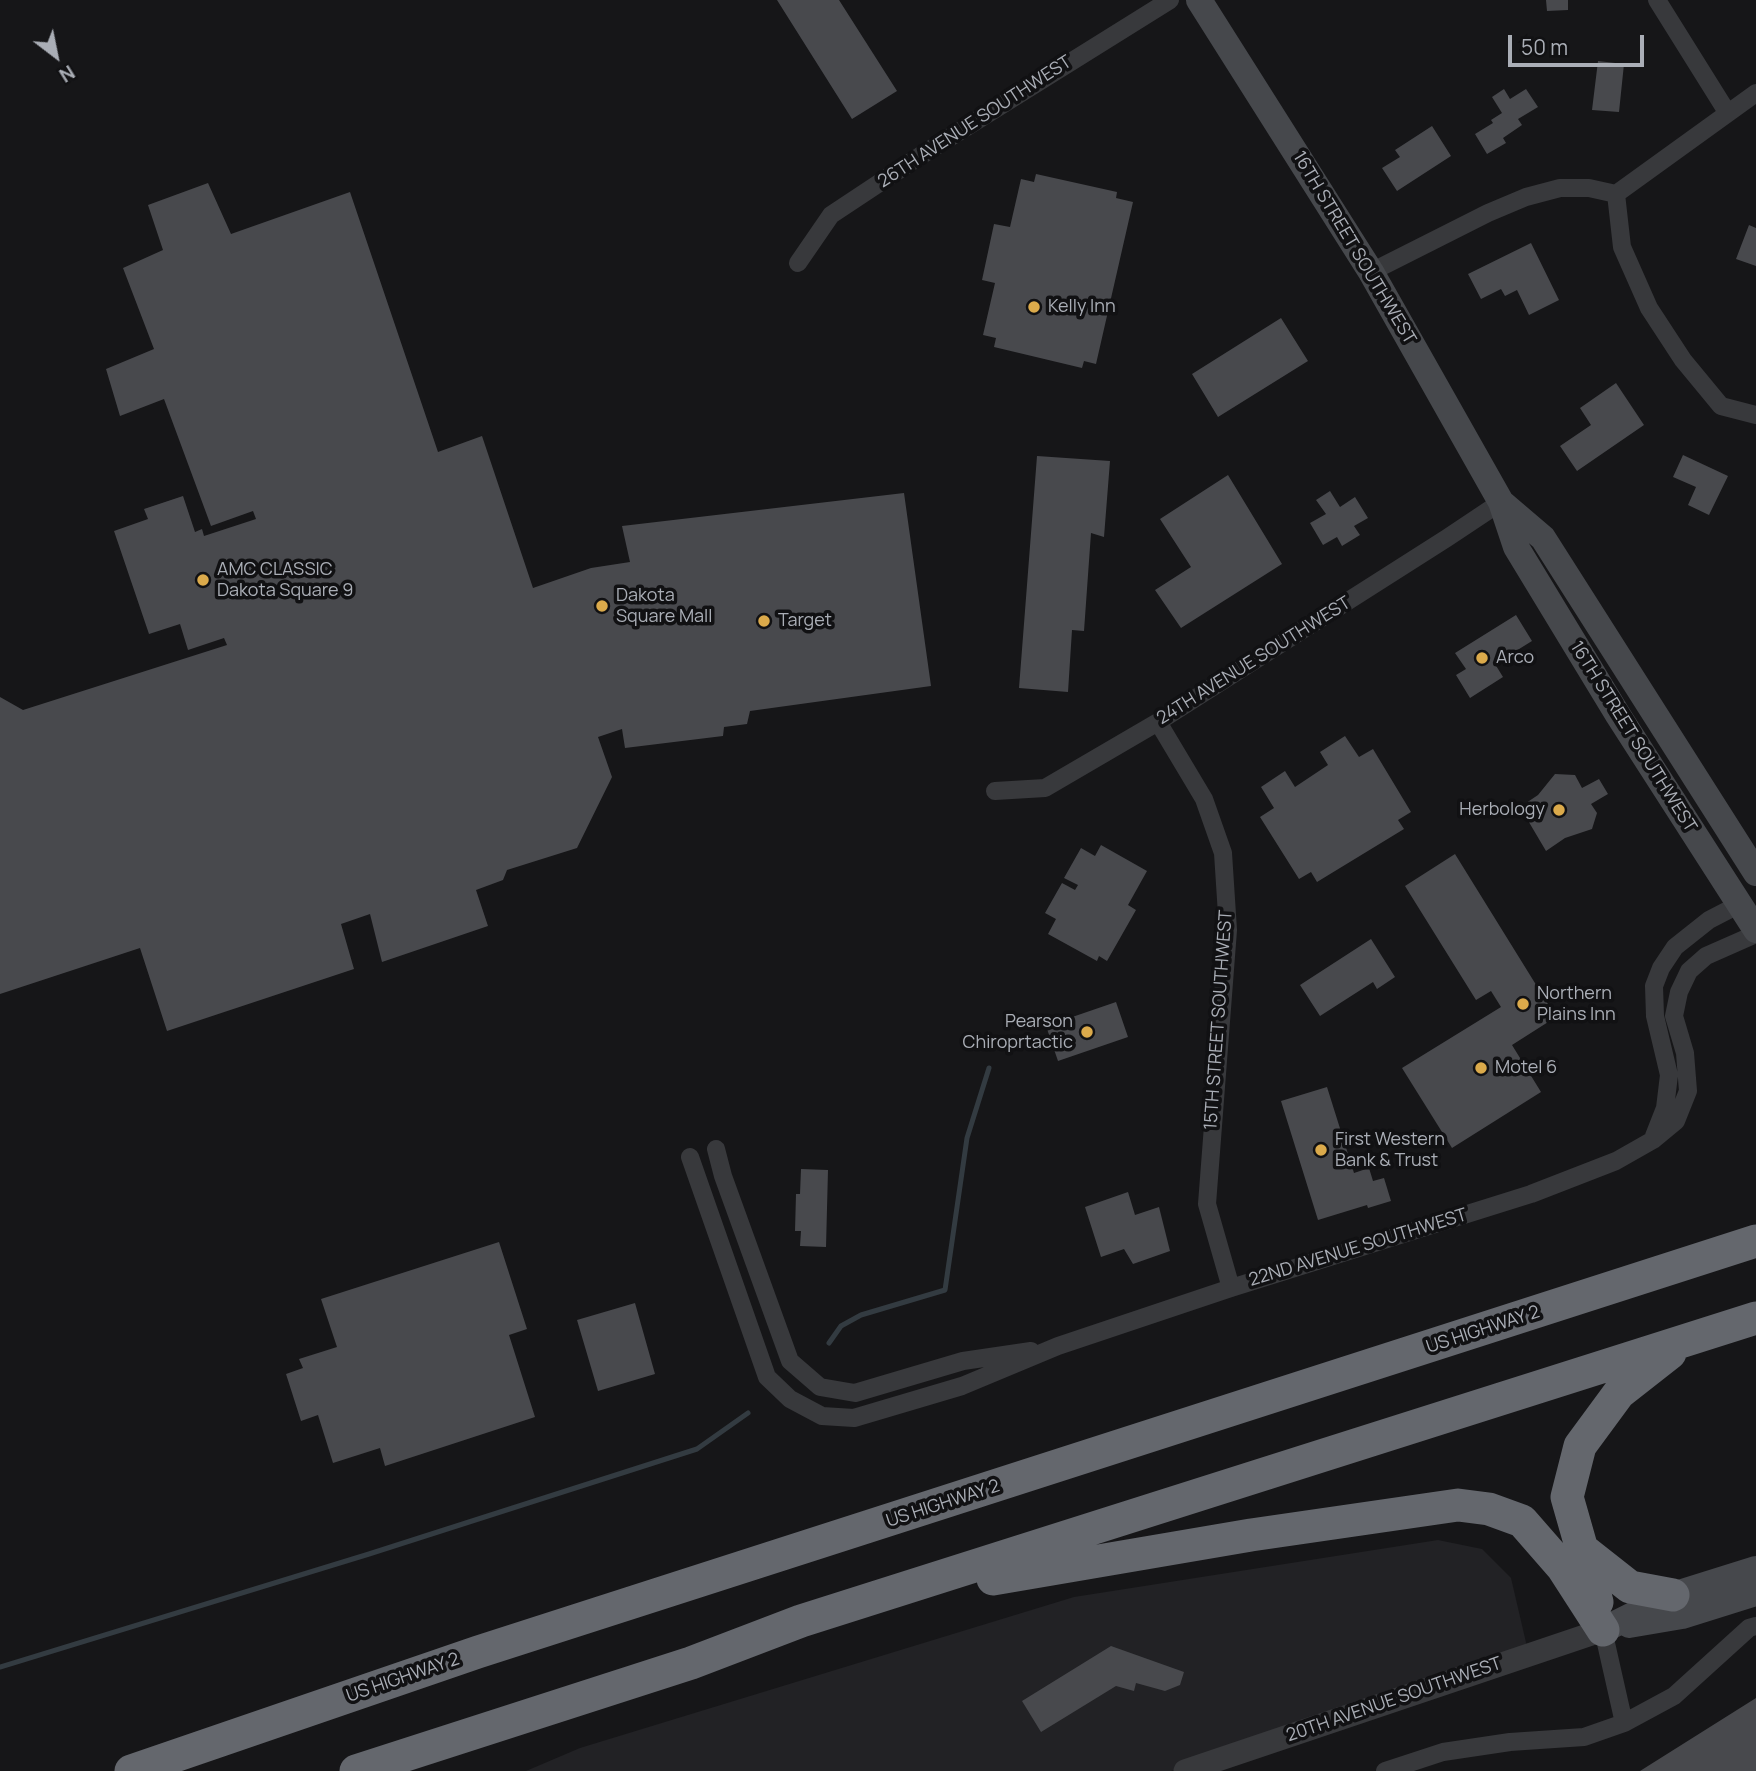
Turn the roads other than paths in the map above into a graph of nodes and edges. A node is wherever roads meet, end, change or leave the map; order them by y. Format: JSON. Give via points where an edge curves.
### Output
{"nodes":[{"id":1,"x":1170,"y":0,"type":"edge"},
{"id":2,"x":1199,"y":0,"type":"edge"},
{"id":3,"x":1657,"y":0,"type":"edge"},
{"id":4,"x":1756,"y":93,"type":"edge"},
{"id":5,"x":1727,"y":112,"type":"junction"},
{"id":6,"x":1616,"y":194,"type":"junction"},
{"id":7,"x":798,"y":263,"type":"dead end"},
{"id":8,"x":1371,"y":272,"type":"junction"},
{"id":9,"x":1756,"y":415,"type":"edge"},
{"id":10,"x":1500,"y":502,"type":"junction"},
{"id":11,"x":1158,"y":722,"type":"junction"},
{"id":12,"x":995,"y":791,"type":"dead end"},
{"id":13,"x":1756,"y":873,"type":"edge"},
{"id":14,"x":1747,"y":902,"type":"edge"},
{"id":15,"x":1756,"y":932,"type":"edge"},
{"id":16,"x":1653,"y":1140,"type":"junction"},
{"id":17,"x":716,"y":1149,"type":"dead end"},
{"id":18,"x":690,"y":1157,"type":"dead end"},
{"id":19,"x":1756,"y":1241,"type":"edge"},
{"id":20,"x":1231,"y":1288,"type":"junction"},
{"id":21,"x":1756,"y":1318,"type":"edge"},
{"id":22,"x":1686,"y":1340,"type":"junction"},
{"id":23,"x":1058,"y":1346,"type":"junction"},
{"id":24,"x":1583,"y":1550,"type":"junction"},
{"id":25,"x":1756,"y":1569,"type":"edge"},
{"id":26,"x":1756,"y":1593,"type":"edge"},
{"id":27,"x":1673,"y":1595,"type":"junction"},
{"id":28,"x":801,"y":1621,"type":"junction"},
{"id":29,"x":1756,"y":1626,"type":"edge"},
{"id":30,"x":1604,"y":1630,"type":"junction"},
{"id":31,"x":1624,"y":1723,"type":"junction"},
{"id":32,"x":131,"y":1771,"type":"edge"},
{"id":33,"x":356,"y":1771,"type":"edge"},
{"id":34,"x":1185,"y":1771,"type":"edge"},
{"id":35,"x":1385,"y":1771,"type":"edge"}],
"edges":[{"from":1,"to":7,"type":"street","name":"26TH AVENUE SOUTHWEST","via":[[831,215]]},
{"from":2,"to":8,"type":"main road","name":"16TH STREET SOUTHWEST"},
{"from":3,"to":5,"type":"street"},
{"from":4,"to":5,"type":"street"},
{"from":5,"to":6,"type":"street"},
{"from":6,"to":8,"type":"street","via":[[1560,188],[1526,197]]},
{"from":6,"to":9,"type":"street","via":[[1622,247],[1649,308],[1721,406]]},
{"from":8,"to":10,"type":"main road","name":"16TH STREET SOUTHWEST"},
{"from":10,"to":11,"type":"street","name":"24TH AVENUE SOUTHWEST"},
{"from":10,"to":13,"type":"main road","name":"16TH STREET SOUTHWEST","via":[[1543,538]]},
{"from":10,"to":14,"type":"main road","name":"16TH STREET SOUTHWEST","via":[[1516,547],[1618,715]]},
{"from":11,"to":12,"type":"street","name":"24TH AVENUE SOUTHWEST","via":[[1045,788]]},
{"from":11,"to":20,"type":"street","name":"15TH STREET SOUTHWEST","via":[[1203,799],[1223,853],[1228,928],[1207,1204]]},
{"from":14,"to":15,"type":"main road","name":"16TH STREET SOUTHWEST"},
{"from":14,"to":16,"type":"street","via":[[1709,920],[1675,947],[1661,968],[1654,986],[1655,1016],[1669,1075],[1665,1108]]},
{"from":15,"to":16,"type":"street","name":"22ND AVENUE SOUTHWEST","via":[[1706,956],[1689,971],[1674,1016],[1685,1053],[1688,1091],[1676,1121]]},
{"from":16,"to":20,"type":"street","name":"22ND AVENUE SOUTHWEST","via":[[1531,1194]]},
{"from":17,"to":23,"type":"street","name":"22ND AVENUE SOUTHWEST","via":[[790,1361],[820,1387],[855,1393],[962,1361]]},
{"from":18,"to":23,"type":"street","name":"22ND AVENUE SOUTHWEST","via":[[768,1377],[790,1399],[822,1416],[854,1418],[878,1411],[962,1386]]},
{"from":19,"to":32,"type":"highway","name":"US HIGHWAY 2","via":[[478,1652]]},
{"from":20,"to":23,"type":"street","name":"22ND AVENUE SOUTHWEST"},
{"from":21,"to":22,"type":"highway"},
{"from":22,"to":24,"type":"highway","via":[[1619,1393],[1580,1446],[1567,1497]]},
{"from":22,"to":28,"type":"highway"},
{"from":24,"to":27,"type":"highway","via":[[1630,1587]]},
{"from":24,"to":30,"type":"highway"},
{"from":25,"to":27,"type":"main road","name":"20TH AVENUE SOUTHWEST"},
{"from":26,"to":30,"type":"main road","name":"20TH AVENUE SOUTHWEST","via":[[1682,1616]]},
{"from":27,"to":30,"type":"main road","name":"20TH AVENUE SOUTHWEST"},
{"from":28,"to":30,"type":"highway","via":[[1017,1574],[1458,1506],[1489,1509],[1522,1521],[1563,1568]]},
{"from":28,"to":33,"type":"highway","via":[[691,1663]]},
{"from":29,"to":31,"type":"street","via":[[1674,1696]]},
{"from":30,"to":31,"type":"street"},
{"from":30,"to":34,"type":"street","name":"20TH AVENUE SOUTHWEST"},
{"from":31,"to":35,"type":"street","via":[[1584,1737],[1443,1752]]}]}
